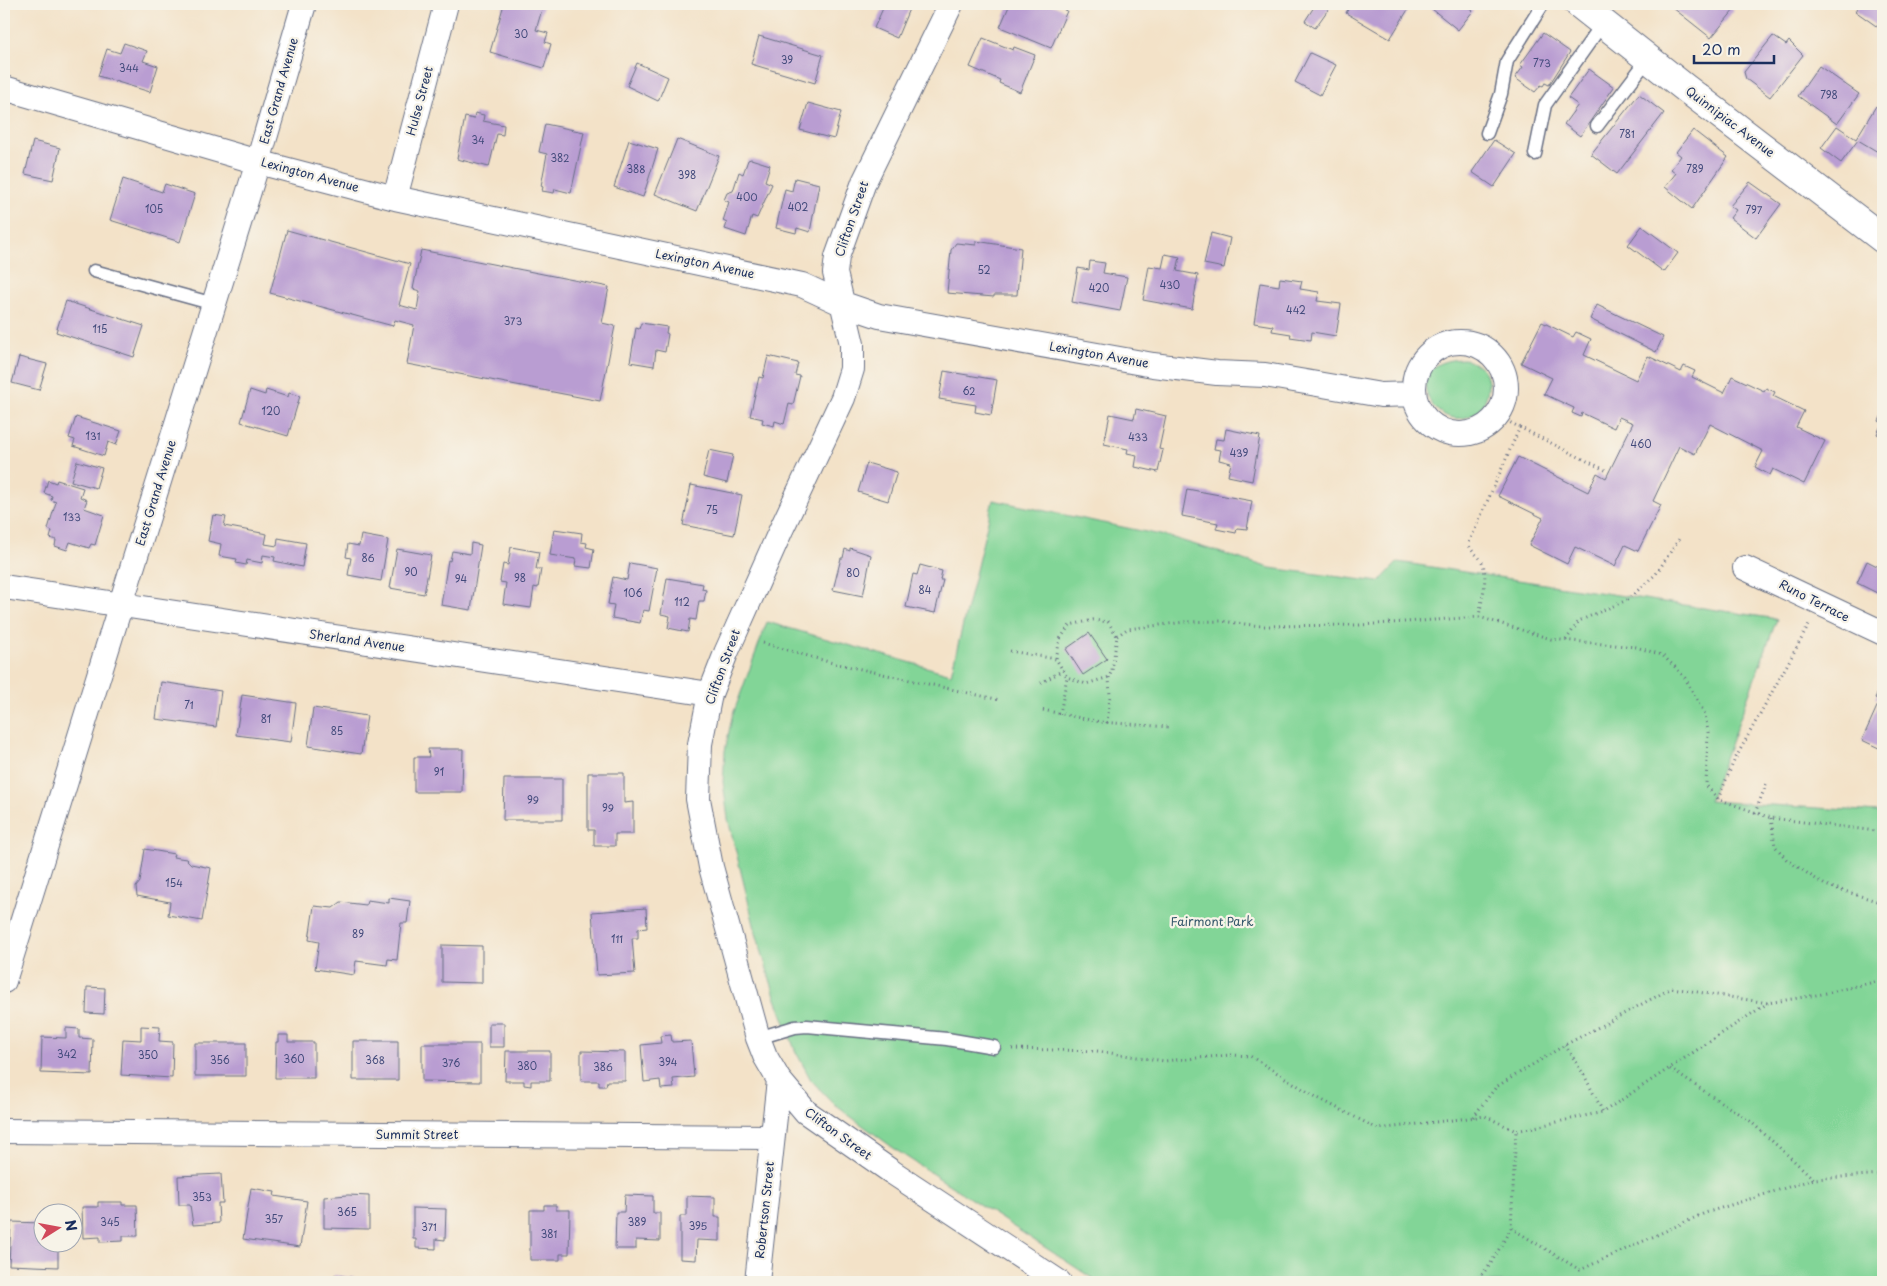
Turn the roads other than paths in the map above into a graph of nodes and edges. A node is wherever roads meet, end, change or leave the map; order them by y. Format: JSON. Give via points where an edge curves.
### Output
{"nodes":[{"id":1,"x":304,"y":4,"type":"edge"},
{"id":2,"x":446,"y":4,"type":"edge"},
{"id":3,"x":951,"y":4,"type":"edge"},
{"id":4,"x":1543,"y":4,"type":"edge"},
{"id":5,"x":1579,"y":4,"type":"edge"},
{"id":6,"x":1603,"y":23,"type":"junction"},
{"id":7,"x":1648,"y":58,"type":"junction"},
{"id":8,"x":4,"y":88,"type":"edge"},
{"id":9,"x":1597,"y":126,"type":"dead end"},
{"id":10,"x":1487,"y":133,"type":"dead end"},
{"id":11,"x":1535,"y":154,"type":"dead end"},
{"id":12,"x":258,"y":162,"type":"junction"},
{"id":13,"x":395,"y":198,"type":"junction"},
{"id":14,"x":1883,"y":238,"type":"edge"},
{"id":15,"x":94,"y":271,"type":"dead end"},
{"id":16,"x":841,"y":303,"type":"junction"},
{"id":17,"x":214,"y":304,"type":"junction"},
{"id":18,"x":1414,"y":394,"type":"junction"},
{"id":19,"x":1745,"y":568,"type":"dead end"},
{"id":20,"x":4,"y":587,"type":"edge"},
{"id":21,"x":121,"y":606,"type":"junction"},
{"id":22,"x":1883,"y":633,"type":"edge"},
{"id":23,"x":710,"y":694,"type":"junction"},
{"id":24,"x":4,"y":981,"type":"edge"},
{"id":25,"x":758,"y":1038,"type":"junction"},
{"id":26,"x":994,"y":1047,"type":"road end"},
{"id":27,"x":779,"y":1080,"type":"junction"},
{"id":28,"x":4,"y":1131,"type":"edge"},
{"id":29,"x":772,"y":1137,"type":"junction"},
{"id":30,"x":757,"y":1282,"type":"edge"},
{"id":31,"x":1059,"y":1282,"type":"edge"}],
"edges":[{"from":1,"to":12,"type":"street","name":"East Grand Avenue"},
{"from":2,"to":13,"type":"street","name":"Hulse Street"},
{"from":3,"to":16,"type":"street","name":"Clifton Street","via":[[864,182],[837,257],[835,273]]},
{"from":4,"to":10,"type":"lane","via":[[1507,61],[1501,94]]},
{"from":5,"to":6,"type":"main road","name":"Quinnipiac Avenue"},
{"from":6,"to":7,"type":"main road","name":"Quinnipiac Avenue"},
{"from":6,"to":11,"type":"lane","via":[[1545,105]]},
{"from":7,"to":9,"type":"lane"},
{"from":7,"to":14,"type":"main road","name":"Quinnipiac Avenue"},
{"from":8,"to":12,"type":"street","name":"Lexington Avenue"},
{"from":12,"to":13,"type":"street","name":"Lexington Avenue"},
{"from":12,"to":17,"type":"street","name":"East Grand Avenue"},
{"from":13,"to":16,"type":"street","name":"Lexington Avenue","via":[[802,285]]},
{"from":15,"to":17,"type":"lane"},
{"from":16,"to":18,"type":"street","name":"Lexington Avenue","via":[[879,316],[1153,365],[1265,375],[1381,395]]},
{"from":16,"to":23,"type":"street","name":"Clifton Street","via":[[852,344],[852,369]]},
{"from":17,"to":21,"type":"street","name":"East Grand Avenue"},
{"from":18,"to":18,"type":"street","via":[[1419,410],[1428,422],[1442,431],[1458,435],[1488,425],[1504,400],[1507,382],[1502,366],[1492,354],[1479,345],[1451,342],[1427,355],[1418,367]]},
{"from":19,"to":22,"type":"street","name":"Runo Terrace"},
{"from":20,"to":21,"type":"street","name":"Sherland Avenue"},
{"from":21,"to":23,"type":"street","name":"Sherland Avenue"},
{"from":21,"to":24,"type":"street","name":"East Grand Avenue"},
{"from":23,"to":25,"type":"street","name":"Clifton Street","via":[[700,744],[698,799],[711,867]]},
{"from":25,"to":26,"type":"lane","via":[[806,1026],[947,1039]]},
{"from":25,"to":27,"type":"street","name":"Clifton Street","via":[[764,1056]]},
{"from":27,"to":29,"type":"street"},
{"from":27,"to":31,"type":"street","name":"Clifton Street","via":[[806,1112],[834,1133]]},
{"from":28,"to":29,"type":"street","name":"Summit Street"},
{"from":29,"to":30,"type":"street","name":"Robertson Street"}]}
